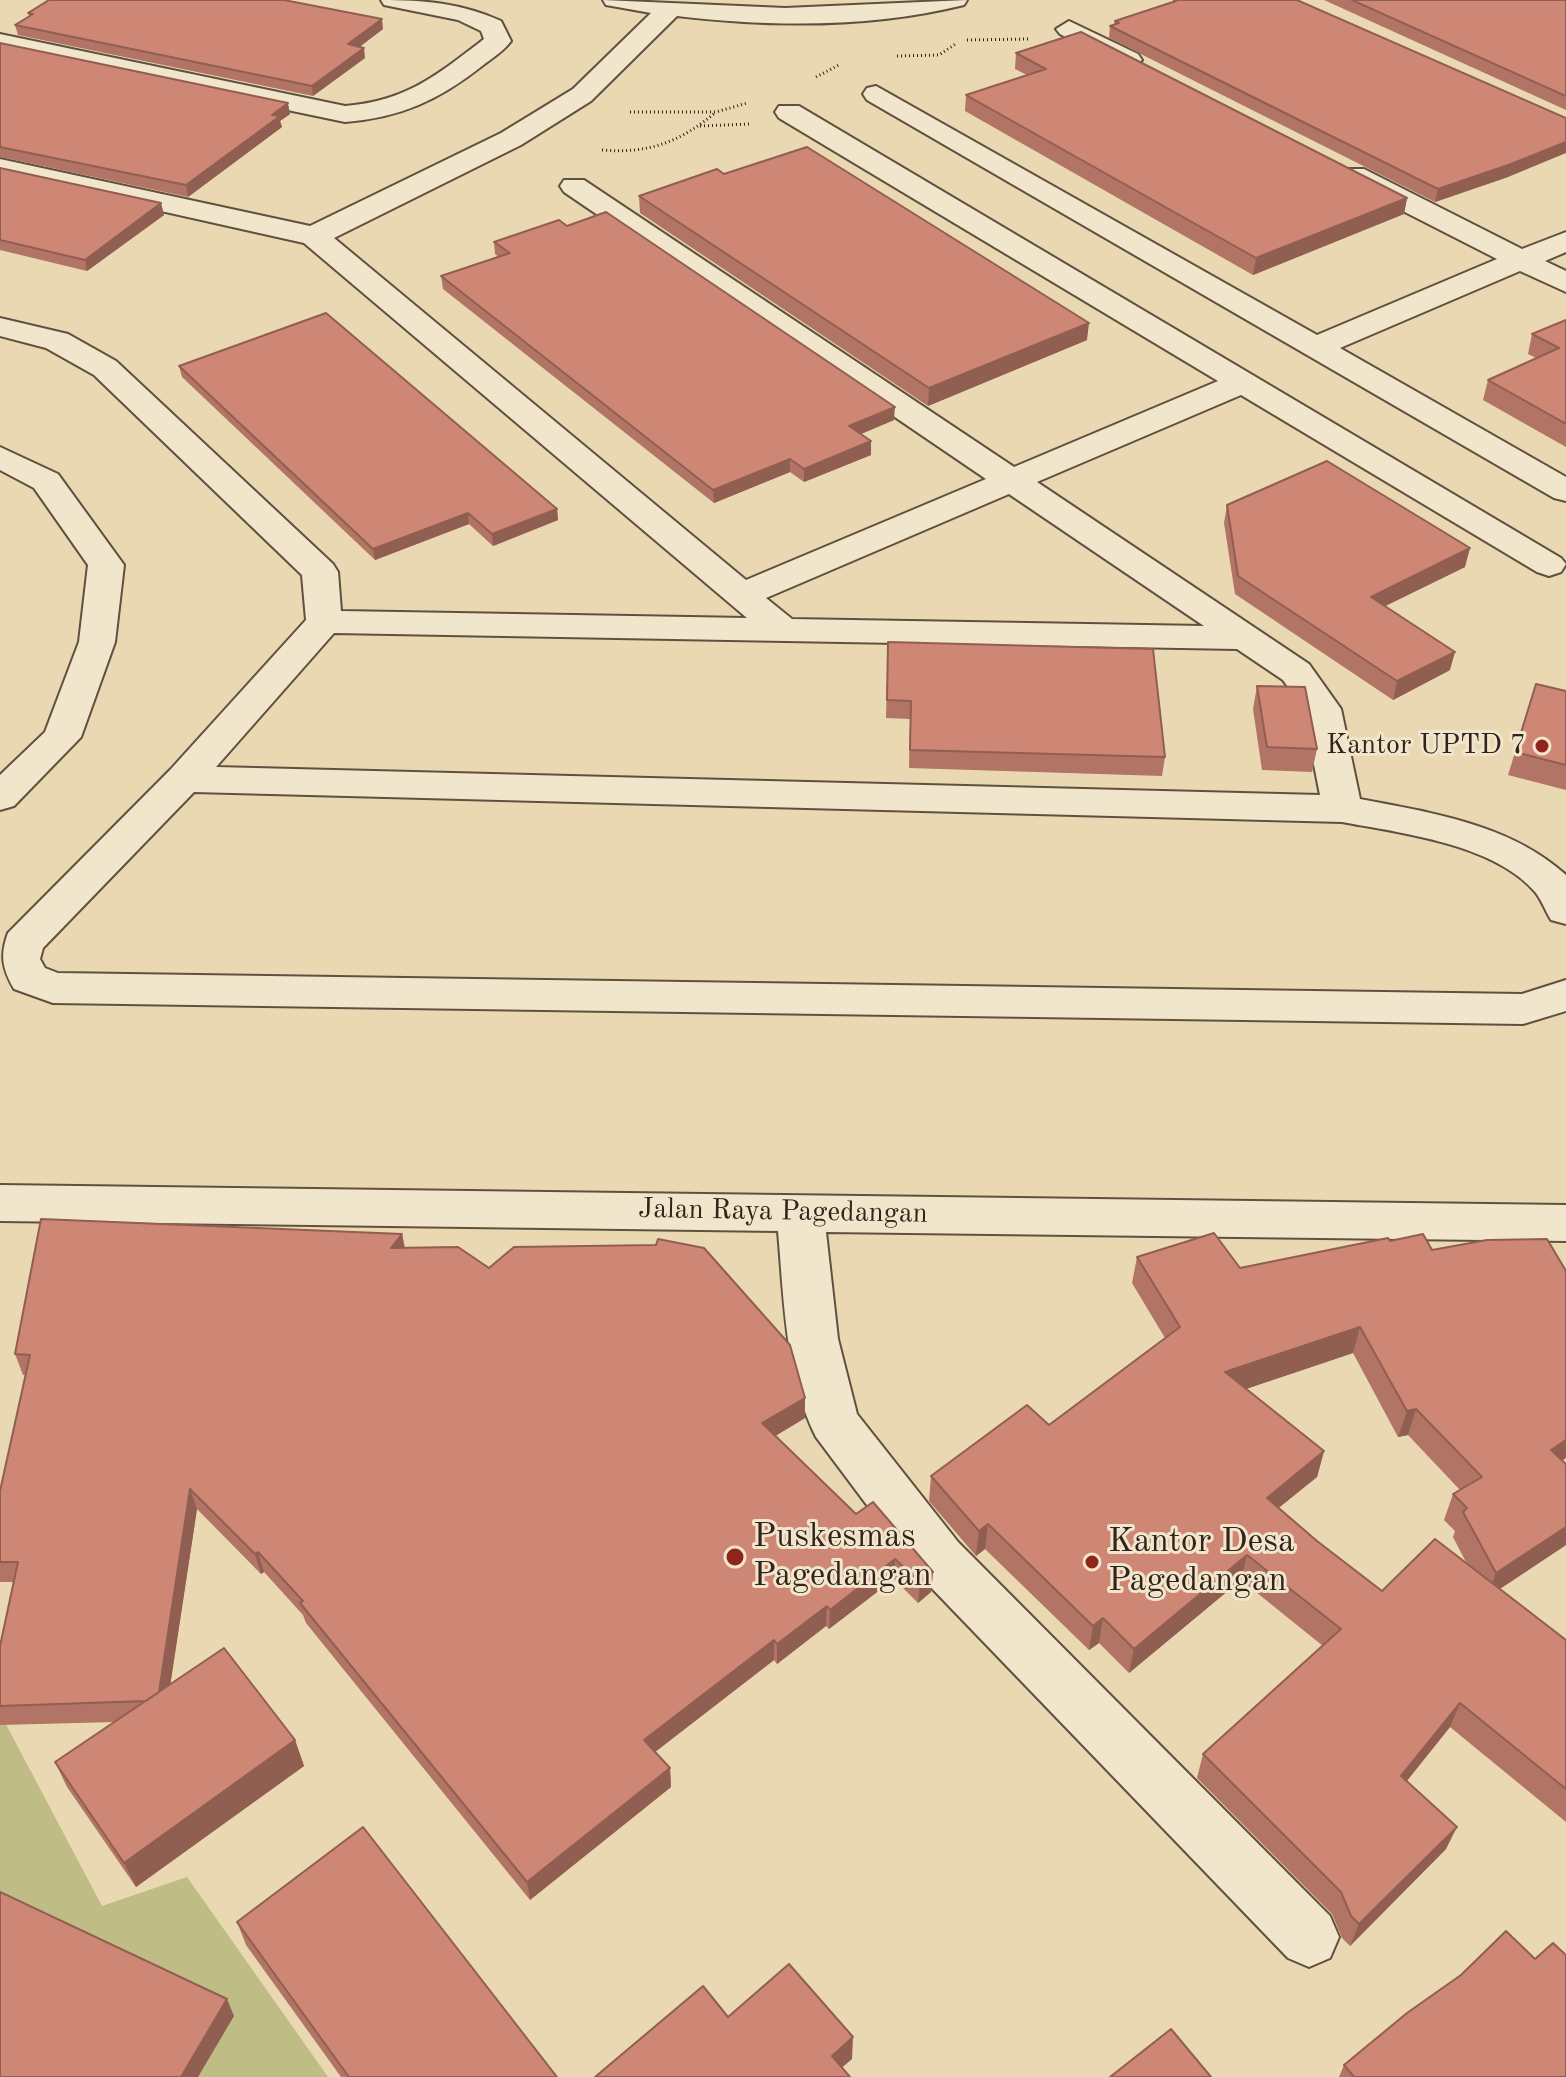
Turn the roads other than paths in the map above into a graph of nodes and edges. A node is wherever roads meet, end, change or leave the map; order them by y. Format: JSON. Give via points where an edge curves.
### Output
{"nodes":[{"id":1,"x":393,"y":0,"type":"edge"},
{"id":2,"x":615,"y":0,"type":"edge"},
{"id":3,"x":955,"y":0,"type":"edge"},
{"id":4,"x":669,"y":10,"type":"junction"},
{"id":5,"x":1069,"y":29,"type":"road end"},
{"id":6,"x":0,"y":42,"type":"edge"},
{"id":7,"x":1153,"y":72,"type":"edge"},
{"id":8,"x":876,"y":94,"type":"dead end"},
{"id":9,"x":789,"y":112,"type":"dead end"},
{"id":10,"x":1323,"y":159,"type":"edge"},
{"id":11,"x":0,"y":167,"type":"edge"},
{"id":12,"x":574,"y":186,"type":"dead end"},
{"id":13,"x":314,"y":236,"type":"junction"},
{"id":14,"x":1566,"y":241,"type":"edge"},
{"id":15,"x":1521,"y":260,"type":"junction"},
{"id":16,"x":1566,"y":283,"type":"edge"},
{"id":17,"x":0,"y":327,"type":"edge"},
{"id":18,"x":1315,"y":347,"type":"junction"},
{"id":19,"x":1243,"y":382,"type":"junction"},
{"id":20,"x":0,"y":457,"type":"edge"},
{"id":21,"x":1012,"y":480,"type":"junction"},
{"id":22,"x":1566,"y":491,"type":"edge"},
{"id":23,"x":1549,"y":565,"type":"dead end"},
{"id":24,"x":742,"y":595,"type":"junction"},
{"id":25,"x":324,"y":622,"type":"junction"},
{"id":26,"x":783,"y":630,"type":"junction"},
{"id":27,"x":1247,"y":638,"type":"junction"},
{"id":28,"x":184,"y":779,"type":"junction"},
{"id":29,"x":0,"y":797,"type":"edge"},
{"id":30,"x":1342,"y":809,"type":"junction"},
{"id":31,"x":1566,"y":910,"type":"edge"},
{"id":32,"x":1566,"y":995,"type":"edge"},
{"id":33,"x":0,"y":1203,"type":"edge"},
{"id":34,"x":800,"y":1212,"type":"junction"},
{"id":35,"x":1566,"y":1223,"type":"edge"},
{"id":36,"x":1309,"y":1937,"type":"dead end"}],
"edges":[{"from":1,"to":6,"type":"street","via":[[465,14],[492,26],[498,41],[418,102],[377,113],[345,114]]},
{"from":2,"to":4,"type":"street"},
{"from":3,"to":4,"type":"street","via":[[790,16]]},
{"from":4,"to":13,"type":"street","via":[[582,95],[526,130]]},
{"from":5,"to":7,"type":"street"},
{"from":8,"to":18,"type":"street"},
{"from":9,"to":19,"type":"street"},
{"from":10,"to":15,"type":"street"},
{"from":11,"to":13,"type":"street"},
{"from":12,"to":21,"type":"street"},
{"from":13,"to":24,"type":"street"},
{"from":14,"to":15,"type":"street"},
{"from":15,"to":16,"type":"street"},
{"from":15,"to":18,"type":"street"},
{"from":17,"to":25,"type":"street","via":[[57,341],[105,368],[320,572]]},
{"from":18,"to":22,"type":"street"},
{"from":19,"to":21,"type":"street"},
{"from":19,"to":23,"type":"street"},
{"from":20,"to":29,"type":"street","via":[[46,481],[106,565],[97,642],[62,737]]},
{"from":21,"to":24,"type":"street"},
{"from":21,"to":27,"type":"street"},
{"from":24,"to":26,"type":"street"},
{"from":25,"to":26,"type":"street"},
{"from":25,"to":28,"type":"street"},
{"from":26,"to":27,"type":"street"},
{"from":27,"to":30,"type":"street","via":[[1296,672],[1322,709]]},
{"from":28,"to":30,"type":"street"},
{"from":28,"to":32,"type":"street","via":[[23,943],[19,959],[29,978],[82,991],[1523,1009]]},
{"from":30,"to":31,"type":"street","via":[[1456,832],[1524,858],[1562,898]]},
{"from":33,"to":34,"type":"street","name":"Jalan Raya Pagedangan"},
{"from":34,"to":35,"type":"street","name":"Jalan Raya Pagedangan"},
{"from":34,"to":36,"type":"street","via":[[813,1339],[834,1422],[939,1559]]}]}
